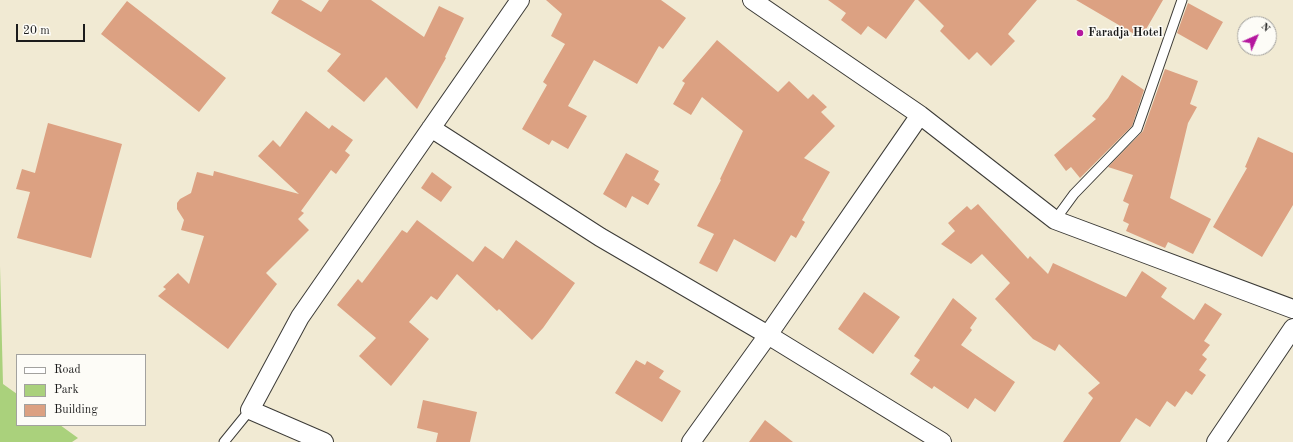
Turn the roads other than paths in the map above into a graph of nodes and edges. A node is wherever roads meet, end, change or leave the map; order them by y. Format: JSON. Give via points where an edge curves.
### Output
{"nodes":[{"id":1,"x":520,"y":0,"type":"edge"},
{"id":2,"x":752,"y":0,"type":"edge"},
{"id":3,"x":1182,"y":0,"type":"edge"},
{"id":4,"x":920,"y":115,"type":"junction"},
{"id":5,"x":431,"y":128,"type":"junction"},
{"id":6,"x":1055,"y":220,"type":"junction"},
{"id":7,"x":1293,"y":309,"type":"edge"},
{"id":8,"x":1293,"y":328,"type":"edge"},
{"id":9,"x":768,"y":335,"type":"junction"},
{"id":10,"x":250,"y":410,"type":"junction"},
{"id":11,"x":224,"y":442,"type":"edge"},
{"id":12,"x":324,"y":442,"type":"edge"},
{"id":13,"x":691,"y":442,"type":"edge"},
{"id":14,"x":942,"y":442,"type":"edge"},
{"id":15,"x":1216,"y":442,"type":"edge"}],
"edges":[{"from":1,"to":5,"type":"street"},
{"from":2,"to":4,"type":"street"},
{"from":3,"to":6,"type":"lane","via":[[1137,129],[1074,194]]},
{"from":4,"to":6,"type":"street"},
{"from":4,"to":9,"type":"street"},
{"from":5,"to":9,"type":"street","via":[[600,237]]},
{"from":5,"to":10,"type":"street","via":[[300,317]]},
{"from":6,"to":7,"type":"street"},
{"from":8,"to":15,"type":"street"},
{"from":9,"to":13,"type":"street"},
{"from":9,"to":14,"type":"street"},
{"from":10,"to":11,"type":"lane"},
{"from":10,"to":12,"type":"street"}]}
